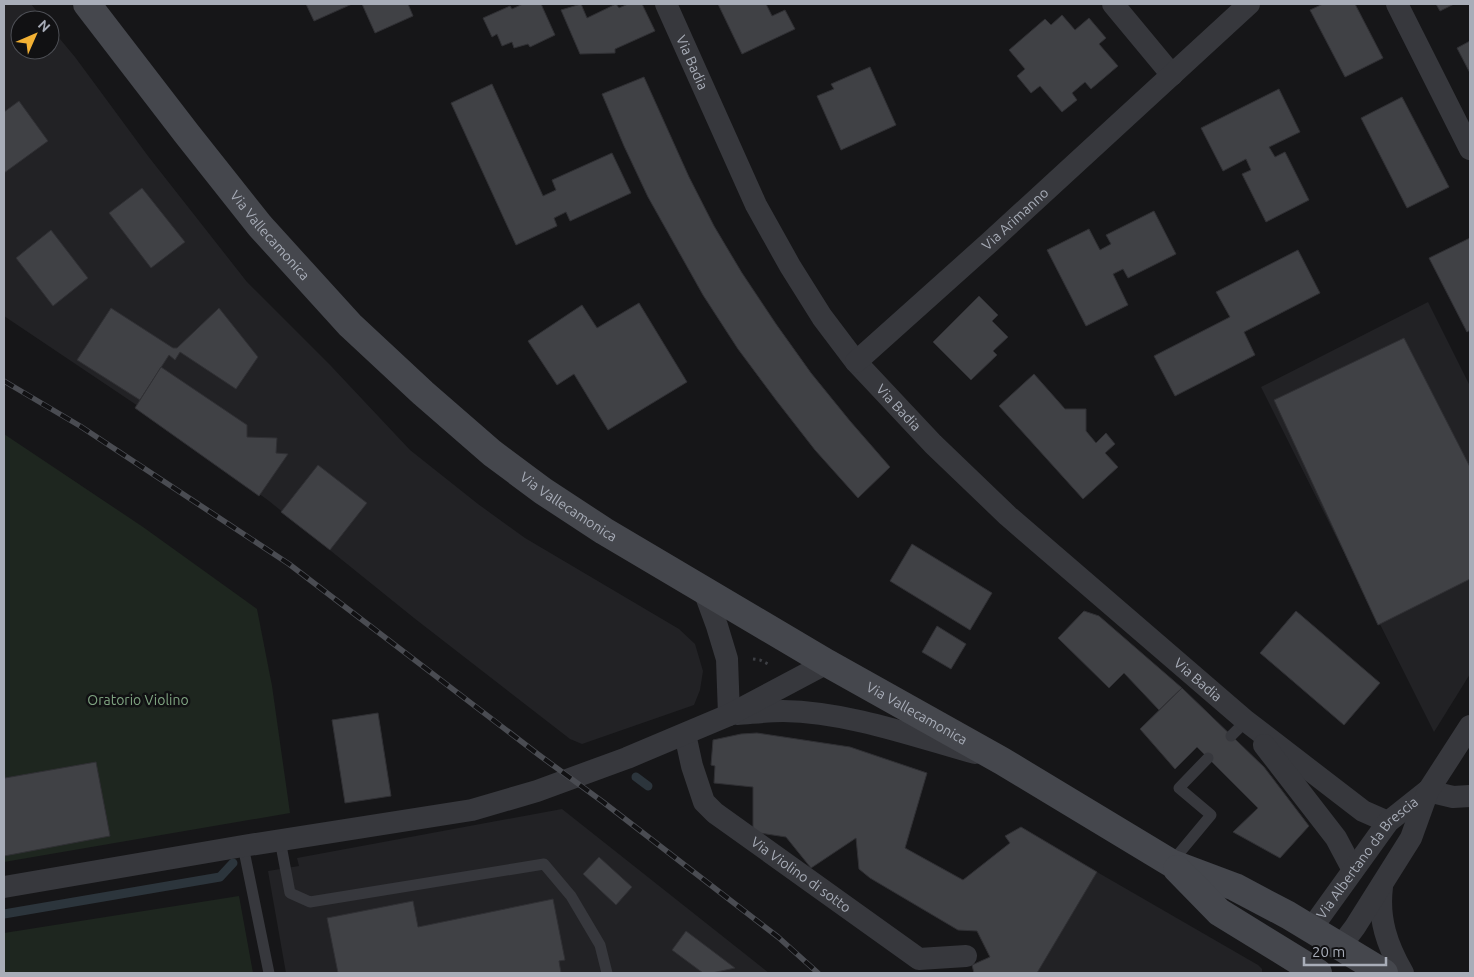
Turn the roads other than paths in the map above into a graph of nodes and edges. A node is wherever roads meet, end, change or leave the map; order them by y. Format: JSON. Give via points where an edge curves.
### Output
{"nodes":[{"id":1,"x":666,"y":4,"type":"edge"},
{"id":2,"x":1113,"y":4,"type":"edge"},
{"id":3,"x":1248,"y":4,"type":"edge"},
{"id":4,"x":1397,"y":4,"type":"edge"},
{"id":5,"x":94,"y":6,"type":"edge"},
{"id":6,"x":1172,"y":75,"type":"junction"},
{"id":7,"x":1470,"y":149,"type":"edge"},
{"id":8,"x":856,"y":362,"type":"junction"},
{"id":9,"x":702,"y":588,"type":"junction"},
{"id":10,"x":827,"y":663,"type":"junction"},
{"id":11,"x":729,"y":715,"type":"junction"},
{"id":12,"x":1470,"y":726,"type":"edge"},
{"id":13,"x":1238,"y":728,"type":"junction"},
{"id":14,"x":685,"y":734,"type":"junction"},
{"id":15,"x":1208,"y":758,"type":"dead end"},
{"id":16,"x":1002,"y":761,"type":"junction"},
{"id":17,"x":1428,"y":791,"type":"junction"},
{"id":18,"x":1470,"y":796,"type":"edge"},
{"id":19,"x":1388,"y":822,"type":"junction"},
{"id":20,"x":280,"y":840,"type":"junction"},
{"id":21,"x":243,"y":846,"type":"junction"},
{"id":22,"x":1171,"y":863,"type":"junction"},
{"id":23,"x":1353,"y":870,"type":"junction"},
{"id":24,"x":1383,"y":883,"type":"junction"},
{"id":25,"x":4,"y":887,"type":"edge"},
{"id":26,"x":1311,"y":929,"type":"junction"},
{"id":27,"x":1340,"y":947,"type":"junction"},
{"id":28,"x":966,"y":956,"type":"dead end"},
{"id":29,"x":1291,"y":956,"type":"junction"},
{"id":30,"x":269,"y":973,"type":"edge"},
{"id":31,"x":607,"y":973,"type":"edge"},
{"id":32,"x":1319,"y":973,"type":"edge"},
{"id":33,"x":1384,"y":973,"type":"edge"},
{"id":34,"x":1403,"y":973,"type":"edge"}],
"edges":[{"from":1,"to":8,"type":"street","name":"Via Badia","via":[[756,206],[822,317]]},
{"from":2,"to":6,"type":"street"},
{"from":3,"to":6,"type":"street","name":"Via Arimanno"},
{"from":4,"to":7,"type":"street"},
{"from":5,"to":9,"type":"main road","name":"Via Vallecamonica","via":[[187,134],[260,226],[357,332],[492,454],[604,531]]},
{"from":6,"to":8,"type":"street","name":"Via Arimanno"},
{"from":8,"to":13,"type":"street","name":"Via Badia","via":[[933,444],[1008,516]]},
{"from":9,"to":10,"type":"main road","name":"Via Vallecamonica"},
{"from":9,"to":11,"type":"street","via":[[727,659]]},
{"from":10,"to":11,"type":"street"},
{"from":10,"to":16,"type":"main road","name":"Via Vallecamonica"},
{"from":11,"to":14,"type":"street"},
{"from":11,"to":16,"type":"street","via":[[783,711],[824,714],[888,728]]},
{"from":12,"to":17,"type":"street","name":"Via Albertano da Brescia"},
{"from":13,"to":19,"type":"street","name":"Via Badia","via":[[1363,811]]},
{"from":13,"to":23,"type":"street","name":"Via Badia","via":[[1336,838]]},
{"from":14,"to":20,"type":"street","via":[[553,786],[472,810]]},
{"from":14,"to":28,"type":"street","name":"Via Violino di sotto","via":[[704,802],[715,813],[919,960]]},
{"from":15,"to":22,"type":"lane","via":[[1179,788],[1211,815]]},
{"from":16,"to":22,"type":"main road","name":"Via Vallecamonica"},
{"from":17,"to":18,"type":"street"},
{"from":17,"to":19,"type":"street","name":"Via Albertano da Brescia"},
{"from":17,"to":24,"type":"street","name":"Via Albertano da Brescia","via":[[1410,838]]},
{"from":19,"to":23,"type":"street","name":"Via Albertano da Brescia"},
{"from":20,"to":21,"type":"street"},
{"from":20,"to":31,"type":"lane","via":[[290,893],[310,902],[544,864],[571,896],[600,945]]},
{"from":21,"to":25,"type":"street"},
{"from":21,"to":30,"type":"lane"},
{"from":22,"to":26,"type":"main road","name":"Via Vallecamonica","via":[[1235,887]]},
{"from":22,"to":29,"type":"main road","name":"Via Vallecamonica","via":[[1219,912]]},
{"from":23,"to":26,"type":"street","name":"Via Albertano da Brescia"},
{"from":24,"to":27,"type":"street","name":"Via Albertano da Brescia"},
{"from":24,"to":34,"type":"street","name":"Via Albertano da Brescia","via":[[1381,916],[1384,933]]},
{"from":26,"to":27,"type":"main road","name":"Via Vallecamonica"},
{"from":26,"to":29,"type":"main road"},
{"from":27,"to":32,"type":"main road","name":"Via Vallecamonica"},
{"from":27,"to":33,"type":"main road","name":"Via Vallecamonica"},
{"from":29,"to":32,"type":"main road","name":"Via Vallecamonica"}]}
